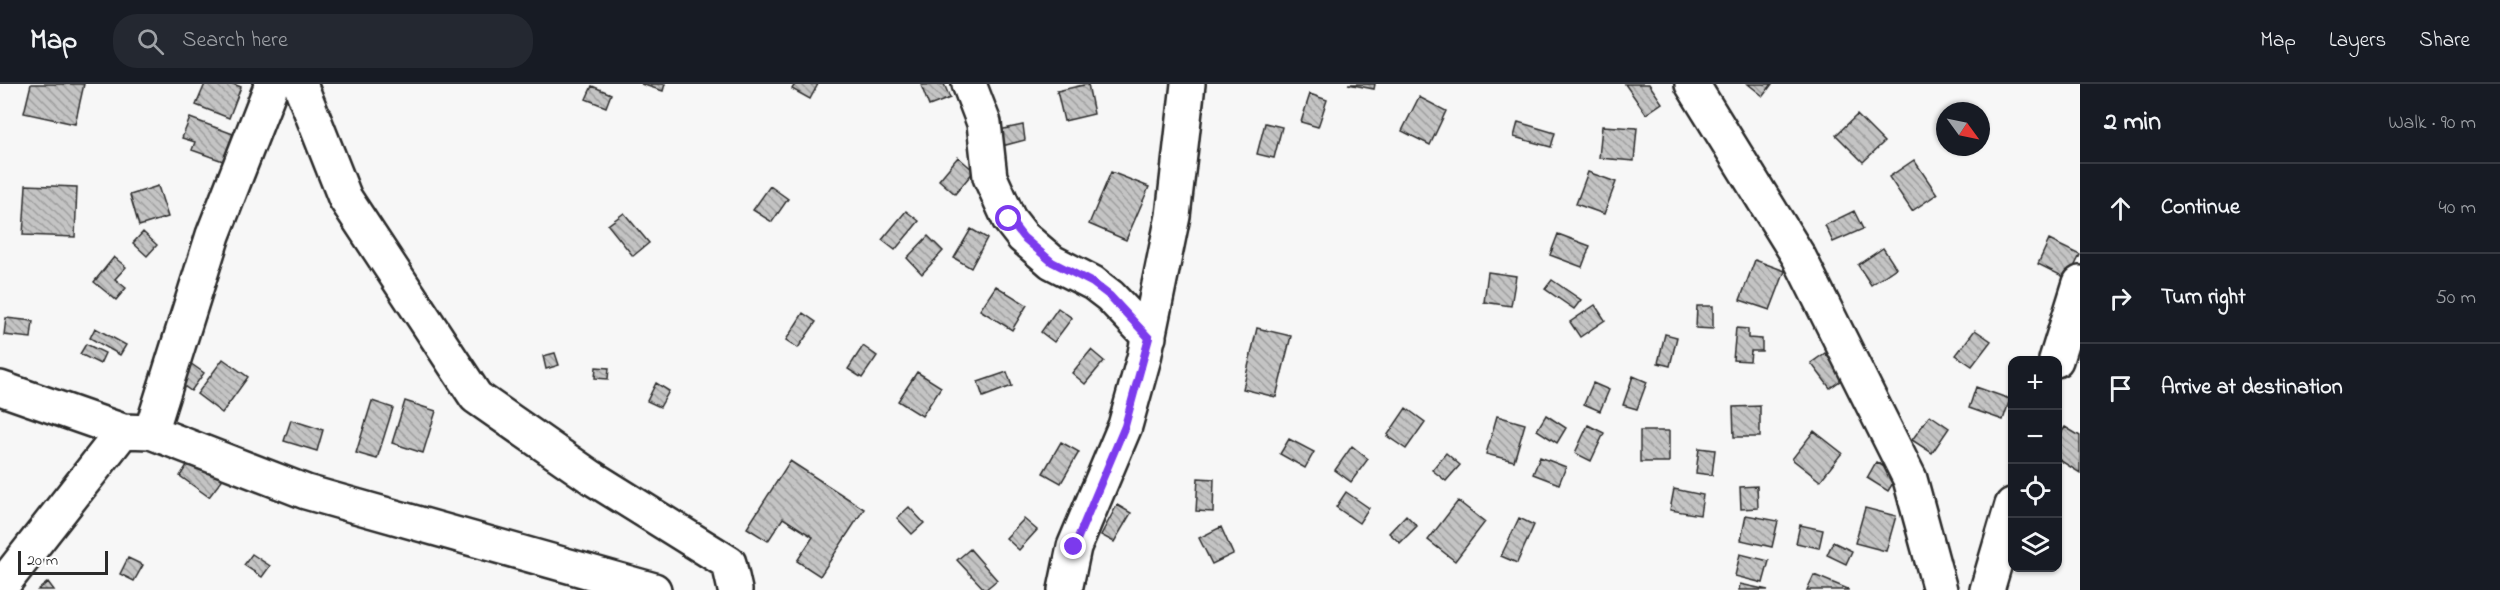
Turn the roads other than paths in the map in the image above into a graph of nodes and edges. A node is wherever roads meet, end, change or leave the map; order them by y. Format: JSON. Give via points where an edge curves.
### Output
{"nodes":[{"id":1,"x":272,"y":84,"type":"edge"},
{"id":2,"x":300,"y":84,"type":"edge"},
{"id":3,"x":969,"y":84,"type":"edge"},
{"id":4,"x":1188,"y":84,"type":"edge"},
{"id":5,"x":1692,"y":84,"type":"edge"},
{"id":6,"x":2080,"y":283,"type":"edge"},
{"id":7,"x":1149,"y":338,"type":"junction"},
{"id":8,"x":2057,"y":356,"type":"edge"},
{"id":9,"x":0,"y":388,"type":"edge"},
{"id":10,"x":137,"y":431,"type":"junction"},
{"id":11,"x":2009,"y":518,"type":"edge"},
{"id":12,"x":0,"y":588,"type":"edge"},
{"id":13,"x":654,"y":590,"type":"edge"},
{"id":14,"x":735,"y":590,"type":"edge"},
{"id":15,"x":1065,"y":590,"type":"edge"},
{"id":16,"x":1940,"y":590,"type":"edge"},
{"id":17,"x":1987,"y":590,"type":"edge"}],
"edges":[{"from":1,"to":10,"type":"street"},
{"from":2,"to":14,"type":"street","via":[[345,198],[476,397],[591,477],[729,562]]},
{"from":3,"to":7,"type":"street","via":[[984,123],[990,177],[1009,219],[1052,262],[1110,296]]},
{"from":4,"to":7,"type":"street","via":[[1173,216]]},
{"from":5,"to":16,"type":"street","via":[[1799,257],[1910,479]]},
{"from":6,"to":8,"type":"street"},
{"from":7,"to":15,"type":"street","via":[[1125,426],[1074,547]]},
{"from":9,"to":10,"type":"street"},
{"from":10,"to":12,"type":"street"},
{"from":10,"to":13,"type":"street","via":[[306,492]]},
{"from":11,"to":17,"type":"street"}]}
